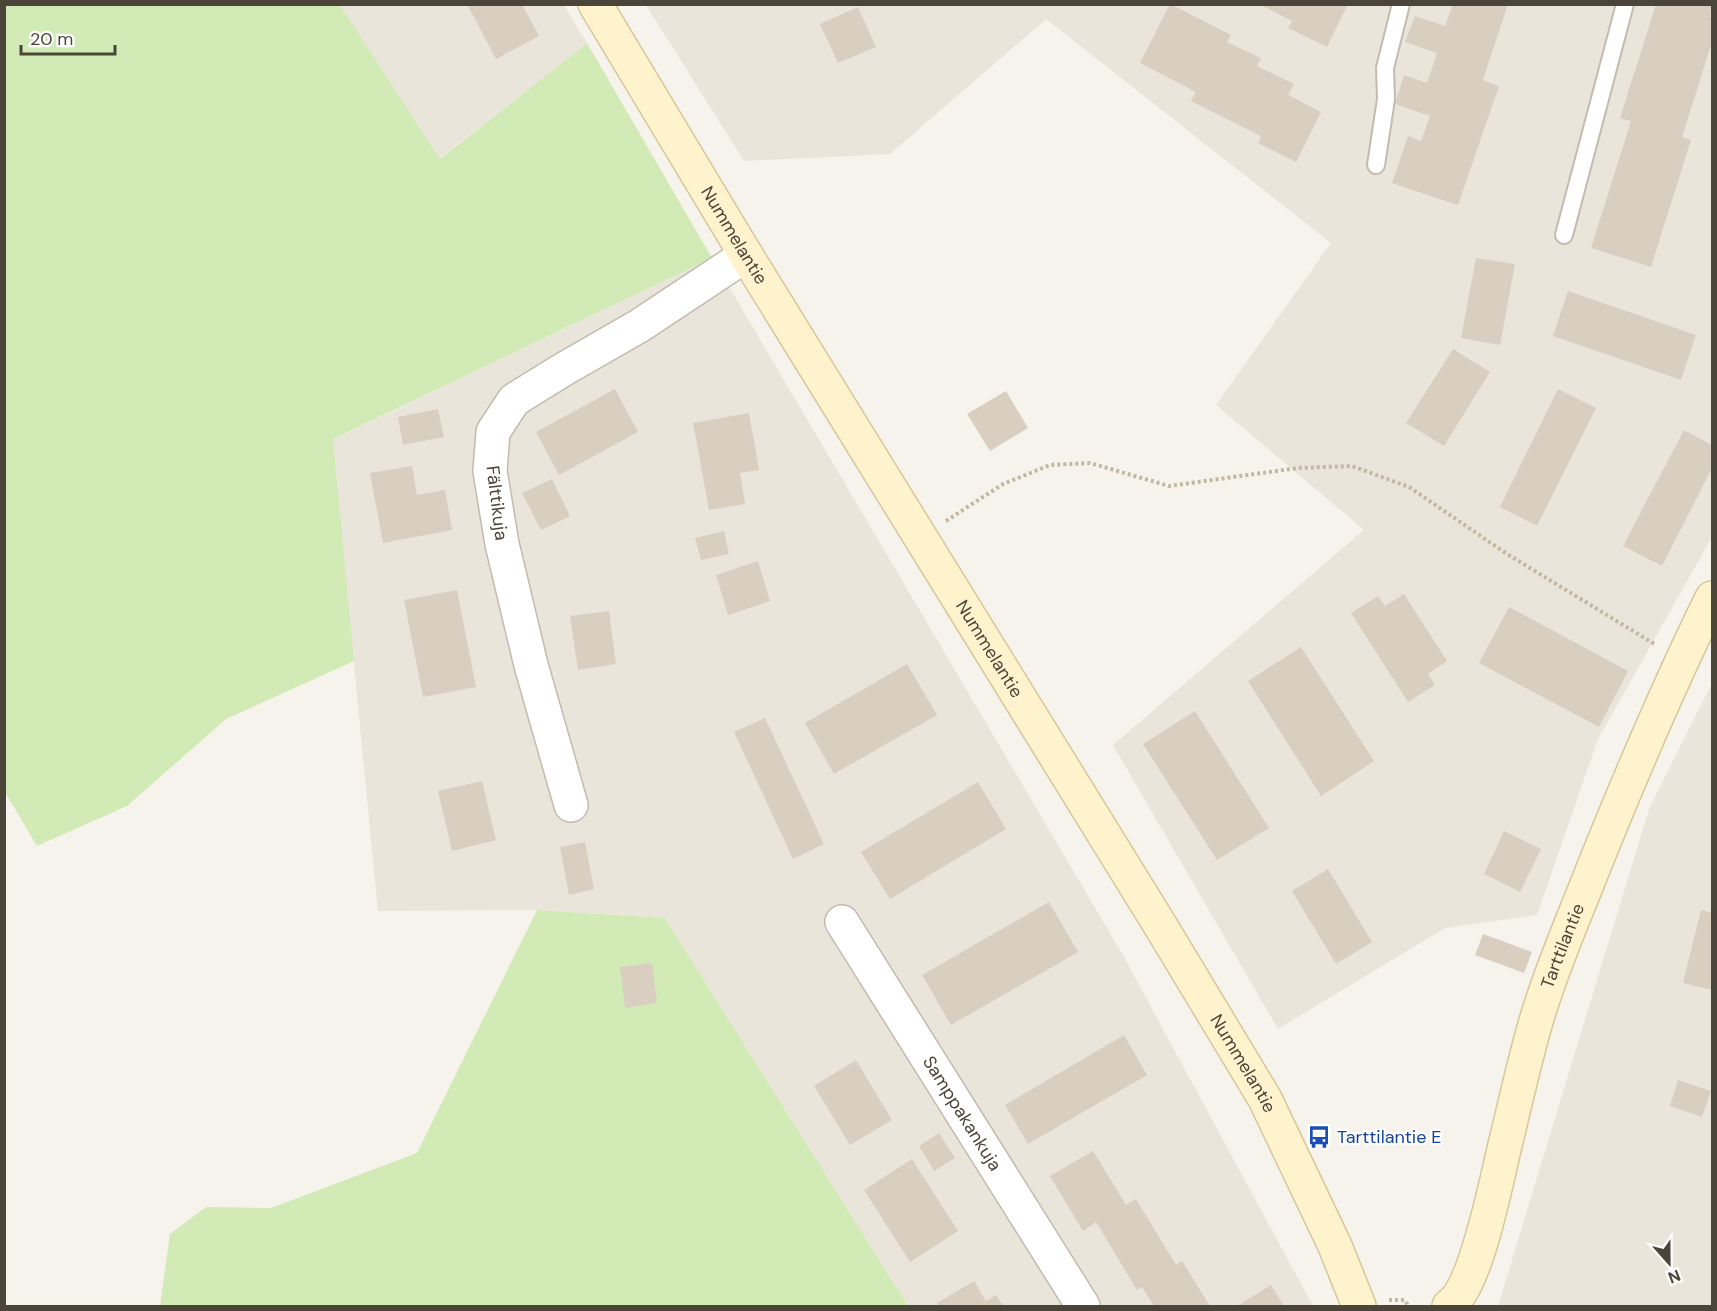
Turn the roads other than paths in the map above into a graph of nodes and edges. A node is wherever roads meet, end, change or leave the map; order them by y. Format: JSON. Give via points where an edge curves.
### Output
{"nodes":[{"id":1,"x":595,"y":4,"type":"edge"},
{"id":2,"x":1401,"y":4,"type":"edge"},
{"id":3,"x":1625,"y":4,"type":"edge"},
{"id":4,"x":1376,"y":165,"type":"dead end"},
{"id":5,"x":1564,"y":235,"type":"dead end"},
{"id":6,"x":746,"y":255,"type":"junction"},
{"id":7,"x":1713,"y":598,"type":"edge"},
{"id":8,"x":571,"y":805,"type":"dead end"},
{"id":9,"x":842,"y":922,"type":"dead end"},
{"id":10,"x":1083,"y":1306,"type":"edge"},
{"id":11,"x":1359,"y":1306,"type":"edge"},
{"id":12,"x":1449,"y":1306,"type":"edge"}],
"edges":[{"from":1,"to":6,"type":"street","name":"Nummelantie"},
{"from":2,"to":4,"type":"lane","via":[[1385,68],[1386,99]]},
{"from":3,"to":5,"type":"lane"},
{"from":6,"to":8,"type":"street","name":"Fälttikuja","via":[[639,326],[514,400],[494,432],[490,471],[502,544]]},
{"from":6,"to":11,"type":"street","name":"Nummelantie","via":[[1265,1099]]},
{"from":7,"to":12,"type":"street","name":"Tarttilantie","via":[[1634,767],[1562,947],[1538,1017],[1482,1235],[1467,1281],[1456,1302]]},
{"from":9,"to":10,"type":"street","name":"Samppakankuja"}]}
